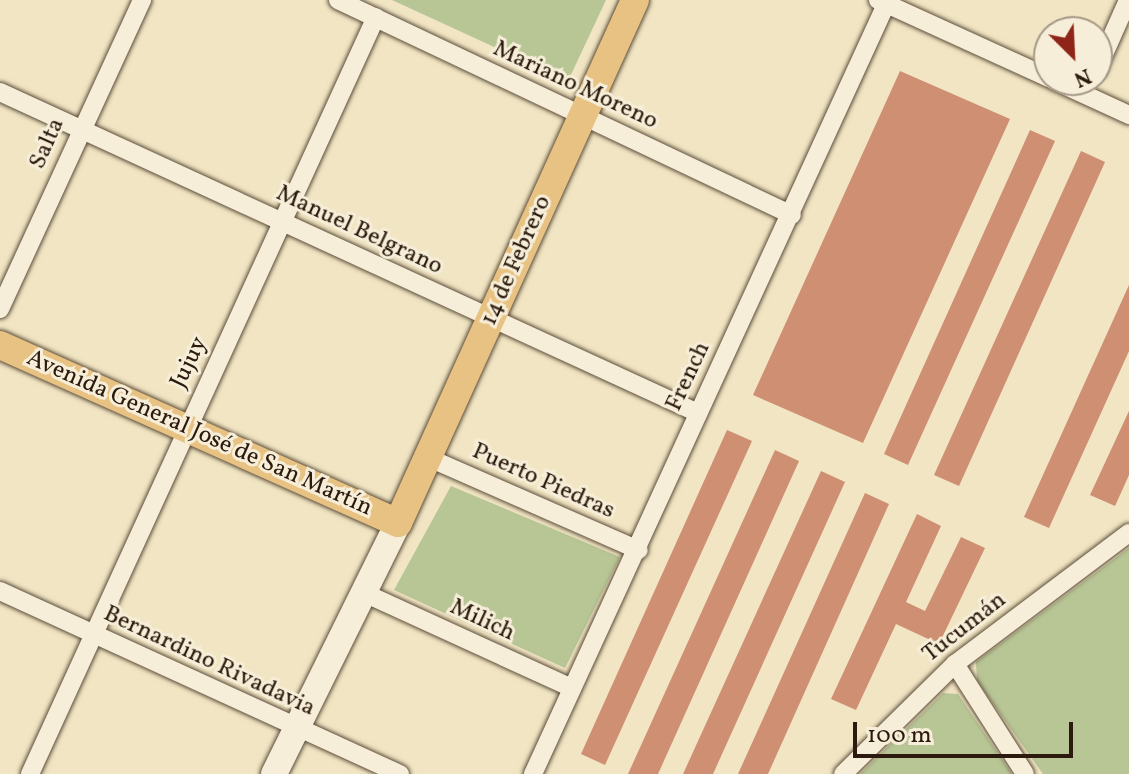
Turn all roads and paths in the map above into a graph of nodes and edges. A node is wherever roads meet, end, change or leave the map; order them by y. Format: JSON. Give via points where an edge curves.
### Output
{"nodes":[{"id":1,"x":142,"y":0,"type":"edge"},
{"id":2,"x":338,"y":0,"type":"edge"},
{"id":3,"x":635,"y":0,"type":"edge"},
{"id":4,"x":1128,"y":0,"type":"edge"},
{"id":5,"x":884,"y":1,"type":"edge"},
{"id":6,"x":376,"y":17,"type":"junction"},
{"id":7,"x":1113,"y":34,"type":"edge"},
{"id":8,"x":1033,"y":71,"type":"edge"},
{"id":9,"x":0,"y":92,"type":"edge"},
{"id":10,"x":1101,"y":96,"type":"edge"},
{"id":11,"x":1129,"y":115,"type":"edge"},
{"id":12,"x":582,"y":116,"type":"junction"},
{"id":13,"x":81,"y":129,"type":"junction"},
{"id":14,"x":792,"y":215,"type":"junction"},
{"id":15,"x":284,"y":222,"type":"junction"},
{"id":16,"x":0,"y":309,"type":"edge"},
{"id":17,"x":490,"y":320,"type":"junction"},
{"id":18,"x":0,"y":345,"type":"edge"},
{"id":19,"x":698,"y":413,"type":"junction"},
{"id":20,"x":186,"y":428,"type":"junction"},
{"id":21,"x":429,"y":458,"type":"junction"},
{"id":22,"x":398,"y":523,"type":"junction"},
{"id":23,"x":1129,"y":533,"type":"edge"},
{"id":24,"x":639,"y":550,"type":"junction"},
{"id":25,"x":0,"y":591,"type":"edge"},
{"id":26,"x":373,"y":597,"type":"junction"},
{"id":27,"x":96,"y":636,"type":"junction"},
{"id":28,"x":955,"y":664,"type":"junction"},
{"id":29,"x":572,"y":688,"type":"junction"},
{"id":30,"x":302,"y":732,"type":"junction"},
{"id":31,"x":30,"y":774,"type":"edge"},
{"id":32,"x":274,"y":774,"type":"edge"},
{"id":33,"x":291,"y":774,"type":"edge"},
{"id":34,"x":400,"y":774,"type":"edge"},
{"id":35,"x":533,"y":774,"type":"edge"},
{"id":36,"x":843,"y":774,"type":"edge"},
{"id":37,"x":1025,"y":774,"type":"edge"}],
"edges":[{"from":1,"to":13,"type":"street","name":"Salta"},
{"from":2,"to":6,"type":"street","name":"Mariano Moreno"},
{"from":3,"to":12,"type":"main road","name":"14 de Febrero"},
{"from":4,"to":7,"type":"street"},
{"from":5,"to":8,"type":"street"},
{"from":5,"to":14,"type":"street","name":"French"},
{"from":6,"to":12,"type":"street","name":"Mariano Moreno"},
{"from":6,"to":15,"type":"street","name":"Jujuy"},
{"from":9,"to":13,"type":"street","name":"Manuel Belgrano"},
{"from":10,"to":11,"type":"street"},
{"from":12,"to":14,"type":"street","name":"Mariano Moreno"},
{"from":12,"to":17,"type":"main road","name":"14 de Febrero"},
{"from":13,"to":15,"type":"street","name":"Manuel Belgrano"},
{"from":13,"to":16,"type":"street","name":"Salta"},
{"from":14,"to":19,"type":"street","name":"French"},
{"from":15,"to":17,"type":"street","name":"Manuel Belgrano"},
{"from":15,"to":20,"type":"street","name":"Jujuy"},
{"from":17,"to":19,"type":"street","name":"Manuel Belgrano"},
{"from":17,"to":21,"type":"main road","name":"14 de Febrero"},
{"from":18,"to":20,"type":"main road","name":"Avenida General José de San Martín"},
{"from":19,"to":24,"type":"street","name":"French"},
{"from":20,"to":22,"type":"main road","name":"Avenida General José de San Martín"},
{"from":20,"to":27,"type":"street","name":"Jujuy"},
{"from":21,"to":22,"type":"main road","name":"14 de Febrero"},
{"from":21,"to":24,"type":"street","name":"Puerto Piedras"},
{"from":22,"to":26,"type":"main road","name":"14 de Febrero","via":[[395,559]]},
{"from":22,"to":30,"type":"main road","name":"14 de Febrero"},
{"from":23,"to":28,"type":"street","name":"Tucumán"},
{"from":24,"to":29,"type":"street","name":"French"},
{"from":25,"to":27,"type":"street","name":"Bernardino Rivadavia"},
{"from":26,"to":29,"type":"street","name":"Milich"},
{"from":26,"to":30,"type":"main road","name":"14 de Febrero"},
{"from":27,"to":30,"type":"street","name":"Bernardino Rivadavia"},
{"from":27,"to":31,"type":"street","name":"Jujuy"},
{"from":28,"to":36,"type":"street","name":"Tucumán"},
{"from":28,"to":37,"type":"street"},
{"from":29,"to":35,"type":"street","name":"French"},
{"from":30,"to":32,"type":"main road","name":"14 de Febrero"},
{"from":30,"to":33,"type":"main road","name":"14 de Febrero"},
{"from":30,"to":34,"type":"street","name":"Bernardino Rivadavia"}]}
